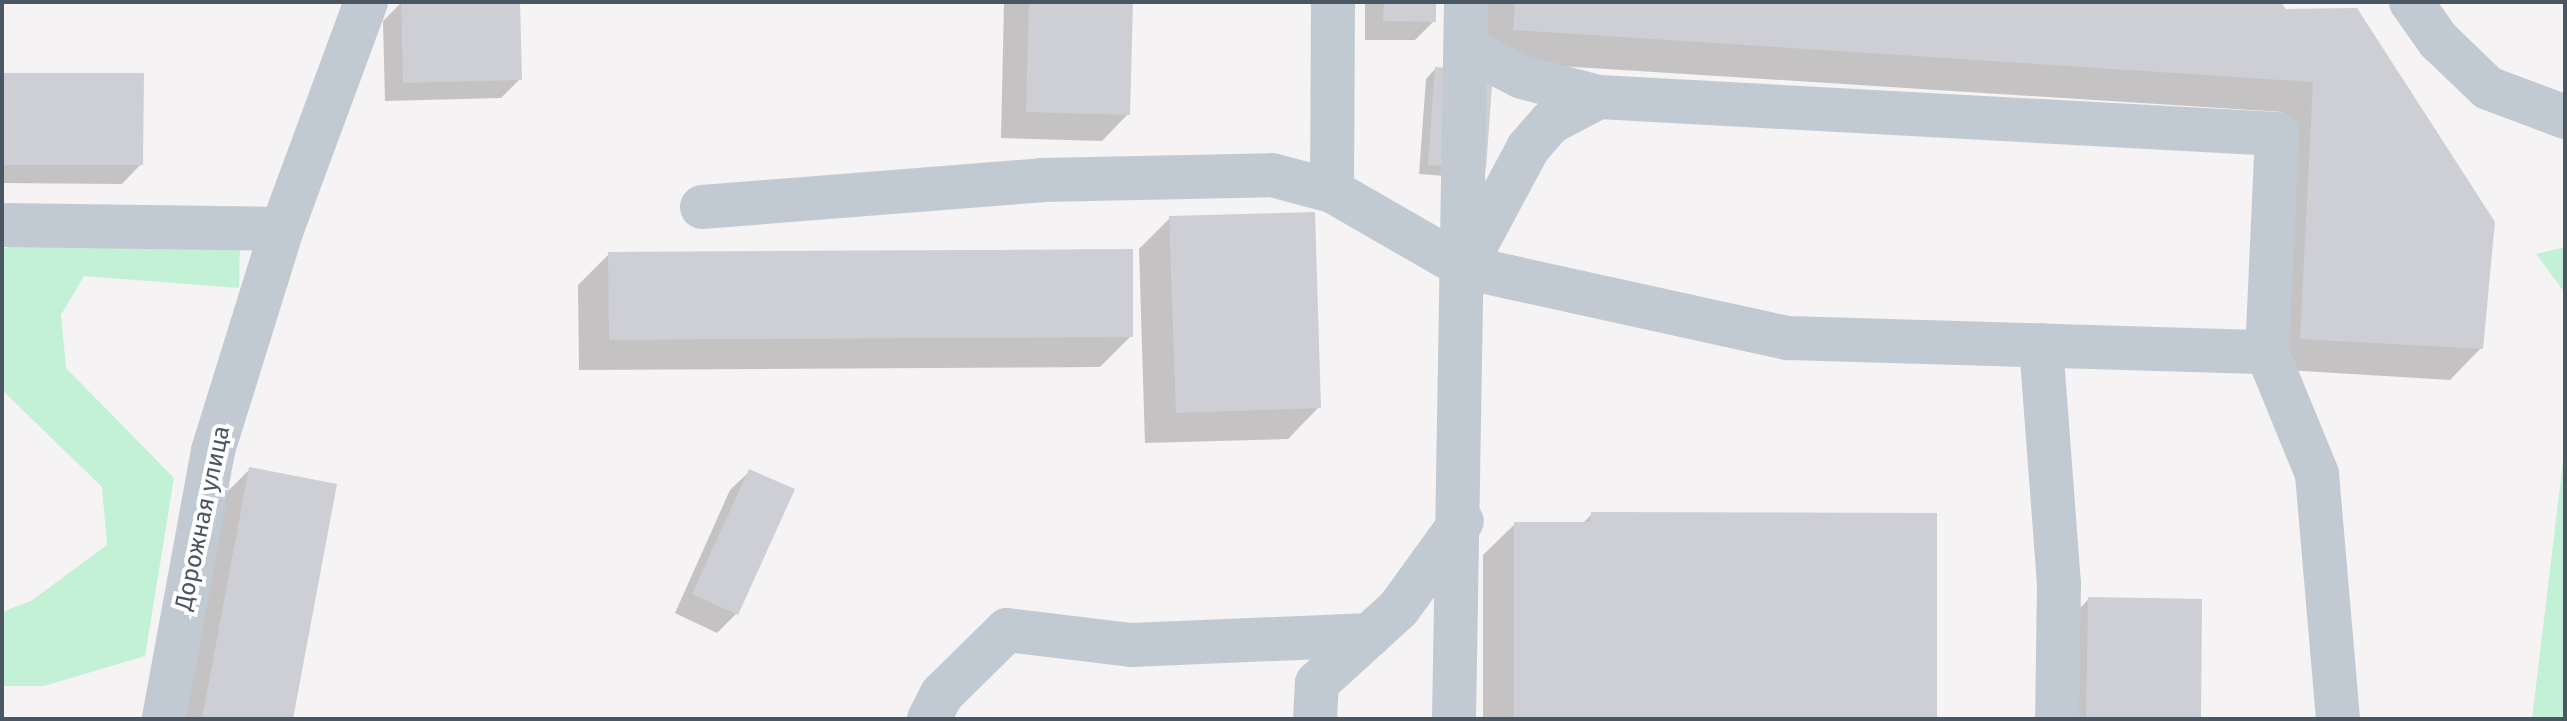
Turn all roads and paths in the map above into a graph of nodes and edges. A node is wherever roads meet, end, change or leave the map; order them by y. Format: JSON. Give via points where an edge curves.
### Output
{"nodes":[{"id":1,"x":366,"y":2,"type":"edge"},
{"id":2,"x":1333,"y":2,"type":"edge"},
{"id":3,"x":1466,"y":2,"type":"edge"},
{"id":4,"x":2411,"y":2,"type":"edge"},
{"id":5,"x":1466,"y":48,"type":"junction"},
{"id":6,"x":1599,"y":97,"type":"junction"},
{"id":7,"x":2565,"y":117,"type":"edge"},
{"id":8,"x":1332,"y":191,"type":"junction"},
{"id":9,"x":702,"y":207,"type":"dead end"},
{"id":10,"x":2,"y":225,"type":"edge"},
{"id":11,"x":282,"y":229,"type":"junction"},
{"id":12,"x":1464,"y":267,"type":"junction"},
{"id":13,"x":2041,"y":345,"type":"junction"},
{"id":14,"x":2267,"y":352,"type":"junction"},
{"id":15,"x":1462,"y":521,"type":"junction"},
{"id":16,"x":1370,"y":635,"type":"junction"},
{"id":17,"x":164,"y":719,"type":"edge"},
{"id":18,"x":929,"y":719,"type":"edge"},
{"id":19,"x":1315,"y":719,"type":"edge"},
{"id":20,"x":1454,"y":719,"type":"edge"},
{"id":21,"x":2057,"y":719,"type":"edge"},
{"id":22,"x":2338,"y":719,"type":"edge"}],
"edges":[{"from":1,"to":11,"type":"street","name":"Дорожная улица"},
{"from":2,"to":8,"type":"street"},
{"from":3,"to":5,"type":"street"},
{"from":4,"to":7,"type":"street","via":[[2438,40],[2488,88]]},
{"from":5,"to":6,"type":"street","via":[[1522,77]]},
{"from":5,"to":12,"type":"street"},
{"from":6,"to":12,"type":"street","via":[[1551,122],[1528,148]]},
{"from":6,"to":14,"type":"street","via":[[2277,134]]},
{"from":8,"to":9,"type":"street","via":[[1272,175],[1192,172]]},
{"from":8,"to":12,"type":"street"},
{"from":10,"to":11,"type":"street"},
{"from":11,"to":17,"type":"street","name":"Дорожная улица","via":[[213,451]]},
{"from":12,"to":13,"type":"street","via":[[1788,338]]},
{"from":12,"to":15,"type":"street"},
{"from":13,"to":14,"type":"street"},
{"from":13,"to":21,"type":"street","via":[[2059,583]]},
{"from":14,"to":22,"type":"street","via":[[2317,474]]},
{"from":15,"to":16,"type":"street","via":[[1399,608]]},
{"from":15,"to":20,"type":"street"},
{"from":16,"to":18,"type":"street","via":[[1131,645],[1007,630],[942,694]]},
{"from":16,"to":19,"type":"street","via":[[1317,683]]}]}
